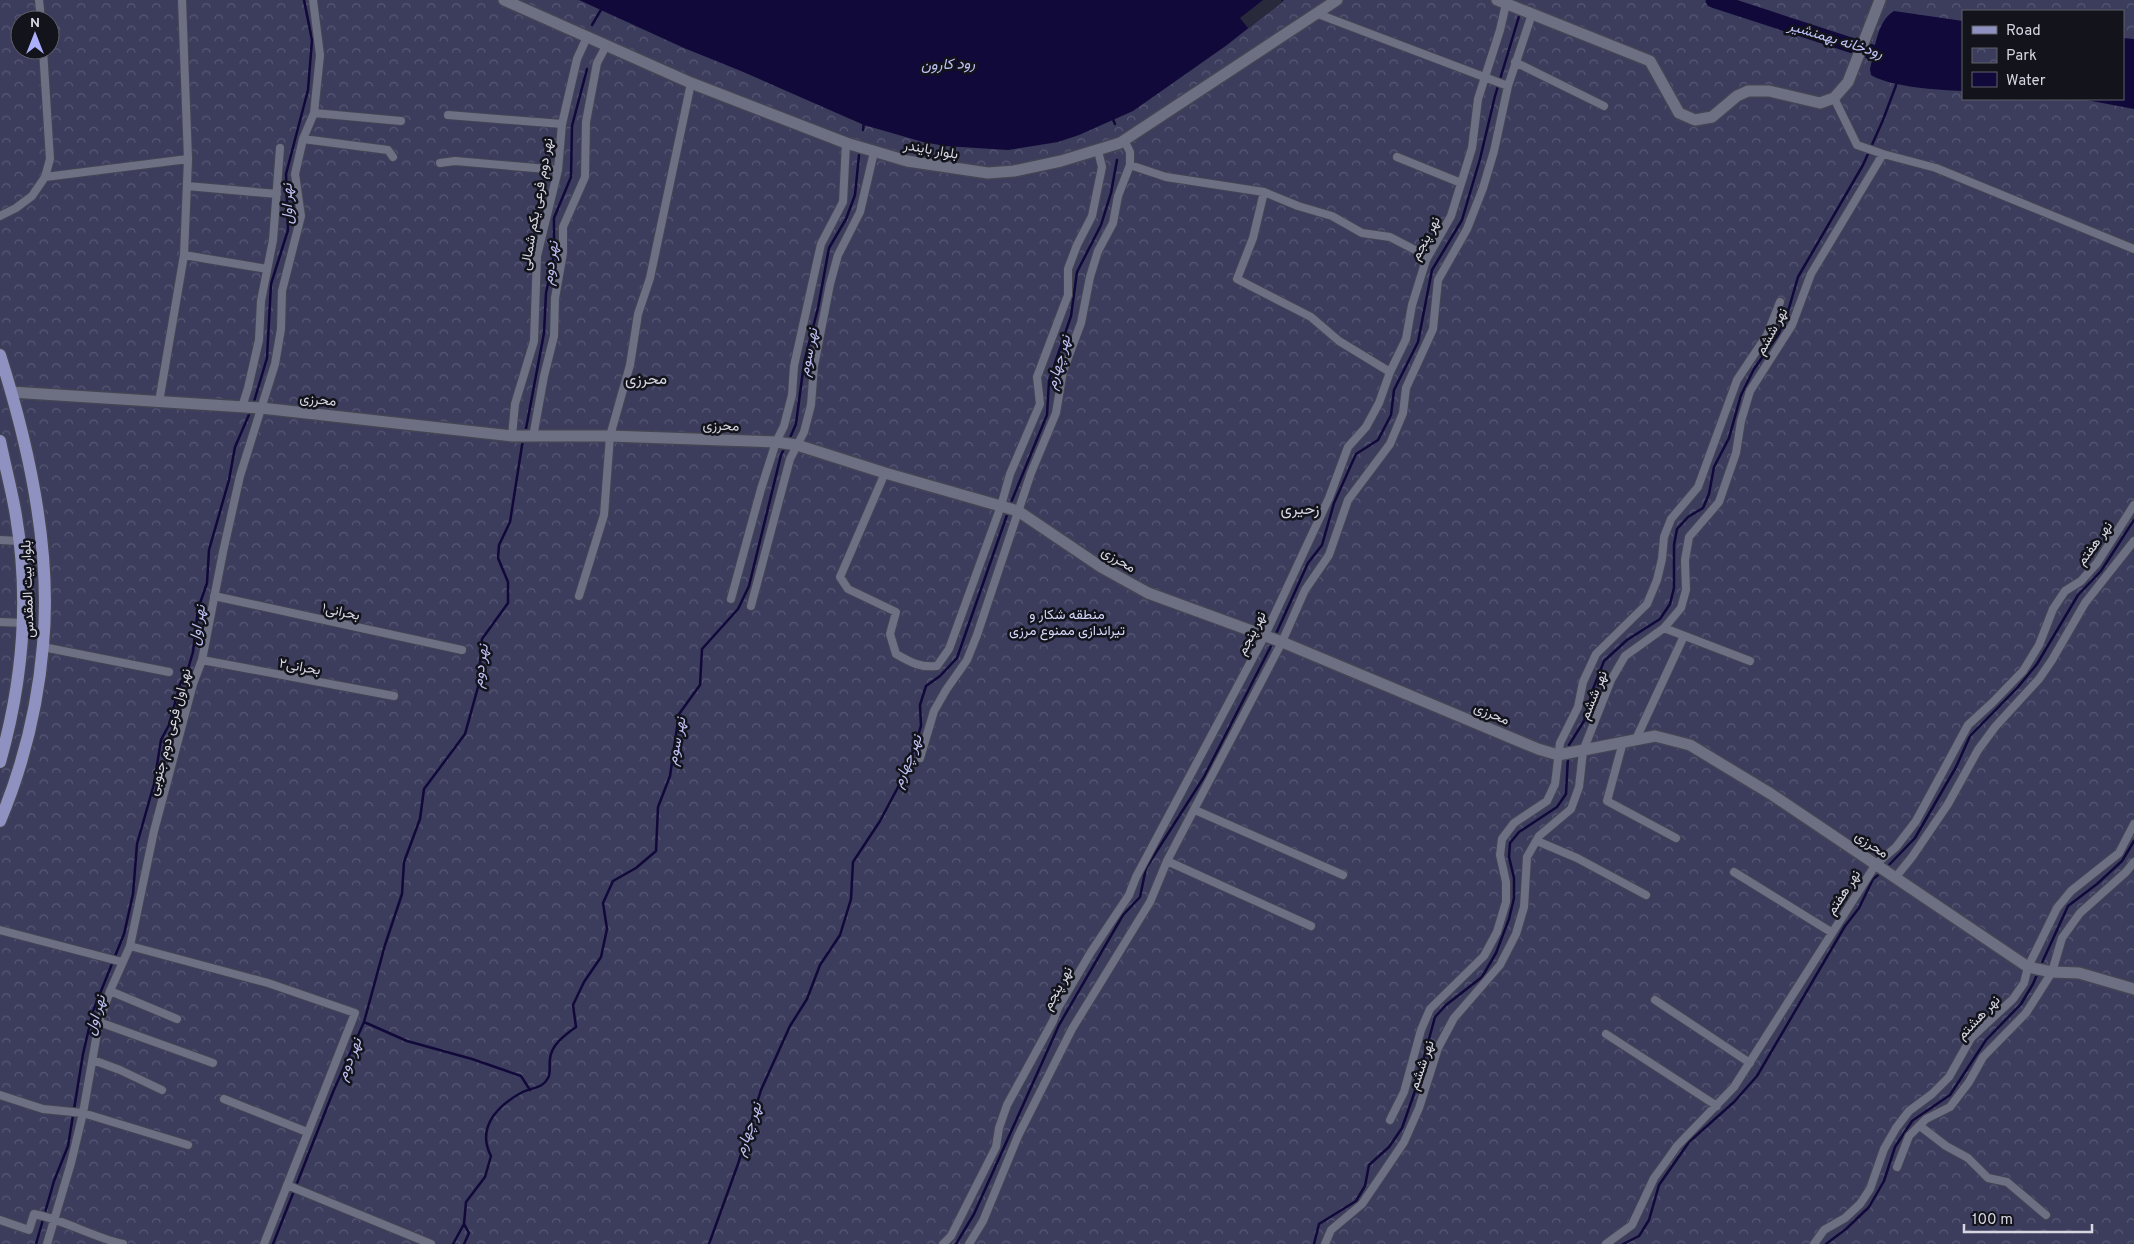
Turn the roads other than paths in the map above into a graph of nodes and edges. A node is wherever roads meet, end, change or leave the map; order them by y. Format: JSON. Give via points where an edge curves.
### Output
{"nodes":[{"id":1,"x":182,"y":0,"type":"edge"},
{"id":2,"x":313,"y":0,"type":"edge"},
{"id":3,"x":504,"y":0,"type":"edge"},
{"id":4,"x":1337,"y":0,"type":"edge"},
{"id":5,"x":1880,"y":0,"type":"edge"},
{"id":6,"x":1506,"y":4,"type":"edge"},
{"id":7,"x":1530,"y":13,"type":"junction"},
{"id":8,"x":1318,"y":14,"type":"junction"},
{"id":9,"x":587,"y":37,"type":"junction"},
{"id":10,"x":606,"y":46,"type":"junction"},
{"id":11,"x":44,"y":60,"type":"edge"},
{"id":12,"x":1515,"y":62,"type":"junction"},
{"id":13,"x":1485,"y":78,"type":"junction"},
{"id":14,"x":691,"y":83,"type":"junction"},
{"id":15,"x":1506,"y":85,"type":"junction"},
{"id":16,"x":1834,"y":98,"type":"junction"},
{"id":17,"x":1604,"y":106,"type":"dead end"},
{"id":18,"x":314,"y":113,"type":"junction"},
{"id":19,"x":448,"y":115,"type":"dead end"},
{"id":20,"x":401,"y":121,"type":"dead end"},
{"id":21,"x":562,"y":124,"type":"junction"},
{"id":22,"x":303,"y":139,"type":"junction"},
{"id":23,"x":1124,"y":140,"type":"junction"},
{"id":24,"x":846,"y":143,"type":"junction"},
{"id":25,"x":280,"y":148,"type":"dead end"},
{"id":26,"x":1098,"y":151,"type":"junction"},
{"id":27,"x":874,"y":152,"type":"junction"},
{"id":28,"x":1879,"y":153,"type":"junction"},
{"id":29,"x":393,"y":157,"type":"dead end"},
{"id":30,"x":1397,"y":157,"type":"dead end"},
{"id":31,"x":188,"y":159,"type":"junction"},
{"id":32,"x":440,"y":162,"type":"dead end"},
{"id":33,"x":1130,"y":165,"type":"junction"},
{"id":34,"x":558,"y":170,"type":"junction"},
{"id":35,"x":46,"y":177,"type":"junction"},
{"id":36,"x":1461,"y":183,"type":"junction"},
{"id":37,"x":187,"y":186,"type":"junction"},
{"id":38,"x":1264,"y":192,"type":"junction"},
{"id":39,"x":277,"y":194,"type":"junction"},
{"id":40,"x":0,"y":215,"type":"edge"},
{"id":41,"x":2134,"y":249,"type":"edge"},
{"id":42,"x":184,"y":254,"type":"junction"},
{"id":43,"x":1426,"y":260,"type":"junction"},
{"id":44,"x":267,"y":269,"type":"junction"},
{"id":45,"x":1780,"y":302,"type":"dead end"},
{"id":46,"x":0,"y":355,"type":"edge"},
{"id":47,"x":1390,"y":372,"type":"junction"},
{"id":48,"x":5,"y":393,"type":"edge"},
{"id":49,"x":159,"y":402,"type":"junction"},
{"id":50,"x":252,"y":407,"type":"junction"},
{"id":51,"x":522,"y":436,"type":"junction"},
{"id":52,"x":610,"y":436,"type":"junction"},
{"id":53,"x":0,"y":441,"type":"edge"},
{"id":54,"x":787,"y":443,"type":"junction"},
{"id":55,"x":2,"y":458,"type":"edge"},
{"id":56,"x":886,"y":473,"type":"junction"},
{"id":57,"x":2134,"y":505,"type":"edge"},
{"id":58,"x":1009,"y":509,"type":"junction"},
{"id":59,"x":0,"y":540,"type":"edge"},
{"id":60,"x":19,"y":541,"type":"junction"},
{"id":61,"x":2134,"y":541,"type":"edge"},
{"id":62,"x":214,"y":596,"type":"junction"},
{"id":63,"x":579,"y":596,"type":"dead end"},
{"id":64,"x":731,"y":599,"type":"dead end"},
{"id":65,"x":751,"y":606,"type":"dead end"},
{"id":66,"x":0,"y":622,"type":"edge"},
{"id":67,"x":24,"y":623,"type":"junction"},
{"id":68,"x":1664,"y":628,"type":"junction"},
{"id":69,"x":1684,"y":636,"type":"junction"},
{"id":70,"x":1274,"y":639,"type":"junction"},
{"id":71,"x":43,"y":647,"type":"junction"},
{"id":72,"x":462,"y":650,"type":"dead end"},
{"id":73,"x":202,"y":660,"type":"junction"},
{"id":74,"x":1750,"y":661,"type":"dead end"},
{"id":75,"x":169,"y":672,"type":"dead end"},
{"id":76,"x":394,"y":696,"type":"dead end"},
{"id":77,"x":5,"y":729,"type":"edge"},
{"id":78,"x":1636,"y":739,"type":"junction"},
{"id":79,"x":1622,"y":742,"type":"junction"},
{"id":80,"x":1580,"y":752,"type":"junction"},
{"id":81,"x":1561,"y":755,"type":"junction"},
{"id":82,"x":920,"y":758,"type":"dead end"},
{"id":83,"x":0,"y":762,"type":"edge"},
{"id":84,"x":1195,"y":810,"type":"junction"},
{"id":85,"x":0,"y":821,"type":"edge"},
{"id":86,"x":2134,"y":824,"type":"edge"},
{"id":87,"x":1676,"y":838,"type":"dead end"},
{"id":88,"x":1537,"y":841,"type":"junction"},
{"id":89,"x":1167,"y":861,"type":"junction"},
{"id":90,"x":2134,"y":862,"type":"edge"},
{"id":91,"x":1884,"y":870,"type":"junction"},
{"id":92,"x":1734,"y":872,"type":"dead end"},
{"id":93,"x":1343,"y":875,"type":"dead end"},
{"id":94,"x":1646,"y":895,"type":"dead end"},
{"id":95,"x":1311,"y":926,"type":"dead end"},
{"id":96,"x":0,"y":930,"type":"edge"},
{"id":97,"x":1831,"y":932,"type":"junction"},
{"id":98,"x":130,"y":946,"type":"junction"},
{"id":99,"x":120,"y":961,"type":"junction"},
{"id":100,"x":2040,"y":970,"type":"junction"},
{"id":101,"x":2134,"y":989,"type":"edge"},
{"id":102,"x":110,"y":990,"type":"junction"},
{"id":103,"x":1655,"y":1000,"type":"dead end"},
{"id":104,"x":177,"y":1019,"type":"dead end"},
{"id":105,"x":99,"y":1022,"type":"junction"},
{"id":106,"x":1606,"y":1034,"type":"dead end"},
{"id":107,"x":93,"y":1060,"type":"junction"},
{"id":108,"x":213,"y":1062,"type":"dead end"},
{"id":109,"x":1750,"y":1063,"type":"junction"},
{"id":110,"x":162,"y":1090,"type":"dead end"},
{"id":111,"x":0,"y":1095,"type":"edge"},
{"id":112,"x":224,"y":1099,"type":"dead end"},
{"id":113,"x":1717,"y":1106,"type":"junction"},
{"id":114,"x":80,"y":1112,"type":"junction"},
{"id":115,"x":1390,"y":1120,"type":"dead end"},
{"id":116,"x":1920,"y":1126,"type":"junction"},
{"id":117,"x":307,"y":1132,"type":"junction"},
{"id":118,"x":188,"y":1145,"type":"dead end"},
{"id":119,"x":1897,"y":1168,"type":"dead end"},
{"id":120,"x":289,"y":1186,"type":"junction"},
{"id":121,"x":2046,"y":1215,"type":"dead end"},
{"id":122,"x":51,"y":1218,"type":"junction"},
{"id":123,"x":0,"y":1220,"type":"edge"},
{"id":124,"x":47,"y":1244,"type":"edge"},
{"id":125,"x":123,"y":1244,"type":"edge"},
{"id":126,"x":264,"y":1244,"type":"edge"},
{"id":127,"x":431,"y":1244,"type":"edge"},
{"id":128,"x":943,"y":1244,"type":"edge"},
{"id":129,"x":969,"y":1244,"type":"edge"},
{"id":130,"x":1325,"y":1244,"type":"edge"},
{"id":131,"x":1606,"y":1244,"type":"edge"},
{"id":132,"x":1814,"y":1244,"type":"edge"}],
"edges":[{"from":1,"to":31,"type":"street"},
{"from":2,"to":18,"type":"street","via":[[320,55]]},
{"from":3,"to":9,"type":"street","name":"بلوار بایندر"},
{"from":4,"to":8,"type":"street","name":"بلوار بایندر"},
{"from":5,"to":16,"type":"street","via":[[1848,82]]},
{"from":6,"to":7,"type":"street"},
{"from":6,"to":13,"type":"street","name":"نهر پنجم"},
{"from":7,"to":12,"type":"street","name":"نهر پنجم"},
{"from":7,"to":16,"type":"street","via":[[1650,60],[1679,112],[1695,120],[1712,117],[1736,96],[1748,91],[1769,90],[1820,103]]},
{"from":8,"to":13,"type":"street"},
{"from":8,"to":23,"type":"street","name":"بلوار بایندر"},
{"from":9,"to":10,"type":"street","name":"بلوار بایندر"},
{"from":9,"to":21,"type":"street","name":"نهر دوم فرعی یکم شمالی","via":[[577,59]]},
{"from":10,"to":14,"type":"street","name":"بلوار بایندر"},
{"from":10,"to":51,"type":"street","via":[[597,63],[586,122],[585,177],[563,227],[554,336],[544,376]]},
{"from":11,"to":35,"type":"street","via":[[50,159]]},
{"from":12,"to":15,"type":"street","name":"نهر پنجم"},
{"from":12,"to":17,"type":"street"},
{"from":13,"to":15,"type":"street"},
{"from":13,"to":36,"type":"street","name":"نهر پنجم","via":[[1478,99],[1472,148]]},
{"from":14,"to":24,"type":"street","name":"بلوار بایندر"},
{"from":14,"to":52,"type":"street","via":[[650,278],[638,314],[630,365]]},
{"from":15,"to":70,"type":"street","name":"نهر پنجم","via":[[1494,151],[1466,229],[1438,280],[1433,329],[1406,388],[1403,413],[1390,444],[1348,500],[1329,555]]},
{"from":16,"to":28,"type":"street","via":[[1857,145]]},
{"from":18,"to":20,"type":"street"},
{"from":18,"to":22,"type":"street"},
{"from":19,"to":21,"type":"street"},
{"from":21,"to":34,"type":"street","name":"نهر دوم فرعی یکم شمالی"},
{"from":22,"to":29,"type":"street","via":[[388,150]]},
{"from":22,"to":50,"type":"street","via":[[295,174],[301,216],[282,291],[281,330],[275,364]]},
{"from":23,"to":26,"type":"street","name":"بلوار بایندر"},
{"from":23,"to":33,"type":"street","via":[[1130,152]]},
{"from":24,"to":27,"type":"street","name":"بلوار بایندر"},
{"from":24,"to":54,"type":"street","via":[[844,202],[821,244],[794,366],[792,395],[784,426]]},
{"from":25,"to":39,"type":"street"},
{"from":26,"to":27,"type":"street","name":"بلوار بایندر","via":[[1014,171],[988,173],[907,161]]},
{"from":26,"to":58,"type":"street","via":[[1102,168],[1092,216],[1068,269],[1068,295],[1038,377],[1040,404],[1010,474]]},
{"from":27,"to":54,"type":"street","via":[[860,212],[838,255],[830,284],[804,432]]},
{"from":28,"to":41,"type":"street","via":[[1936,168]]},
{"from":28,"to":68,"type":"street","name":"نهر ششم","via":[[1811,274],[1792,325],[1750,391],[1736,453],[1719,502],[1689,537],[1685,560],[1686,590],[1681,608]]},
{"from":30,"to":36,"type":"street"},
{"from":31,"to":35,"type":"street"},
{"from":31,"to":37,"type":"street"},
{"from":32,"to":34,"type":"street"},
{"from":33,"to":38,"type":"street","via":[[1166,177]]},
{"from":33,"to":58,"type":"street","via":[[1112,223],[1090,277],[1081,323],[1063,371],[1056,413],[1031,473]]},
{"from":34,"to":51,"type":"street","name":"نهر دوم فرعی یکم شمالی","via":[[537,256],[534,341],[516,404]]},
{"from":35,"to":40,"type":"street","via":[[32,196]]},
{"from":36,"to":43,"type":"street","name":"نهر پنجم","via":[[1451,216]]},
{"from":37,"to":39,"type":"street"},
{"from":37,"to":42,"type":"street"},
{"from":38,"to":43,"type":"street","via":[[1332,216],[1362,233],[1390,237],[1418,251]]},
{"from":38,"to":47,"type":"street","via":[[1253,238],[1237,279],[1311,317],[1339,341]]},
{"from":39,"to":44,"type":"street"},
{"from":42,"to":44,"type":"street"},
{"from":42,"to":49,"type":"street"},
{"from":43,"to":47,"type":"street","name":"نهر پنجم","via":[[1412,305],[1406,339]]},
{"from":44,"to":50,"type":"street","via":[[259,340],[248,388]]},
{"from":45,"to":81,"type":"street","via":[[1767,335],[1737,380],[1698,487],[1671,519],[1664,537],[1657,580],[1647,604],[1596,654],[1583,682],[1578,707],[1560,743]]},
{"from":46,"to":48,"type":"main road","name":"بلوار بیت المقدس"},
{"from":47,"to":70,"type":"street","name":"نهر پنجم","via":[[1366,427],[1348,447]]},
{"from":48,"to":49,"type":"street","name":"محرزی"},
{"from":48,"to":71,"type":"main road","name":"بلوار بیت المقدس","via":[[30,474],[41,540]]},
{"from":49,"to":50,"type":"street","name":"محرزی"},
{"from":50,"to":51,"type":"street","name":"محرزی"},
{"from":50,"to":62,"type":"street","name":"نهر اول فرعی دوم جنوبی"},
{"from":51,"to":52,"type":"street","name":"محرزی"},
{"from":52,"to":54,"type":"street","name":"محرزی"},
{"from":52,"to":63,"type":"street","via":[[604,515]]},
{"from":53,"to":55,"type":"main road","name":"بلوار بیت المقدس"},
{"from":54,"to":56,"type":"street","name":"محرزی"},
{"from":54,"to":64,"type":"street","via":[[761,489]]},
{"from":54,"to":65,"type":"street","via":[[790,459]]},
{"from":55,"to":60,"type":"main road","name":"بلوار بیت المقدس"},
{"from":56,"to":58,"type":"street","name":"محرزی"},
{"from":56,"to":58,"type":"street","via":[[840,577],[848,589],[896,612],[890,634],[896,654],[926,668],[937,666],[949,649]]},
{"from":57,"to":91,"type":"street","name":"نهر هفتم","via":[[2097,563],[2081,581],[2065,591],[2023,671],[1968,725],[1916,822],[1896,847]]},
{"from":58,"to":70,"type":"street","name":"محرزی","via":[[1148,593]]},
{"from":58,"to":82,"type":"street","via":[[977,635],[967,660],[934,711]]},
{"from":59,"to":60,"type":"street"},
{"from":60,"to":67,"type":"main road","name":"بلوار بیت المقدس"},
{"from":61,"to":91,"type":"street","via":[[2085,603],[2039,679],[1978,750],[1948,804],[1912,857]]},
{"from":62,"to":72,"type":"street","name":"بحرانی۱"},
{"from":62,"to":73,"type":"street","name":"نهر اول فرعی دوم جنوبی"},
{"from":66,"to":67,"type":"street"},
{"from":67,"to":77,"type":"main road","name":"بلوار بیت المقدس","via":[[20,663]]},
{"from":68,"to":69,"type":"street"},
{"from":68,"to":80,"type":"street","name":"نهر ششم","via":[[1625,656]]},
{"from":69,"to":74,"type":"street"},
{"from":69,"to":78,"type":"street"},
{"from":70,"to":81,"type":"street","name":"محرزی","via":[[1538,749]]},
{"from":70,"to":84,"type":"street","name":"نهر پنجم"},
{"from":70,"to":128,"type":"street","name":"نهر پنجم","via":[[1136,877],[1129,896],[1058,1008],[1007,1105],[996,1147],[951,1236]]},
{"from":71,"to":75,"type":"street"},
{"from":71,"to":85,"type":"main road","name":"بلوار بیت المقدس","via":[[29,731],[18,774]]},
{"from":73,"to":76,"type":"street","name":"بحرانی۲"},
{"from":73,"to":98,"type":"street","name":"نهر اول فرعی دوم جنوبی","via":[[154,830]]},
{"from":77,"to":83,"type":"main road","name":"بلوار بیت المقدس"},
{"from":78,"to":79,"type":"street","name":"محرزی"},
{"from":78,"to":91,"type":"street","name":"محرزی","via":[[1655,736],[1690,745],[1771,794]]},
{"from":79,"to":80,"type":"street","name":"محرزی"},
{"from":79,"to":87,"type":"street","via":[[1607,801]]},
{"from":80,"to":81,"type":"street","name":"محرزی"},
{"from":80,"to":88,"type":"street","name":"نهر ششم","via":[[1579,787],[1570,809]]},
{"from":81,"to":115,"type":"street","via":[[1547,801],[1514,823],[1502,839],[1500,855],[1506,882],[1506,902],[1497,932],[1484,956],[1430,1009],[1404,1092]]},
{"from":84,"to":89,"type":"street","name":"نهر پنجم"},
{"from":84,"to":93,"type":"street"},
{"from":86,"to":100,"type":"street","name":"نهر هشتم","via":[[2119,853],[2070,892],[2058,908]]},
{"from":88,"to":94,"type":"street","via":[[1577,858]]},
{"from":88,"to":130,"type":"street","name":"نهر ششم","via":[[1528,857],[1524,907],[1516,934],[1500,965],[1454,1018],[1438,1048],[1419,1108],[1404,1142],[1362,1204],[1331,1230]]},
{"from":89,"to":95,"type":"street"},
{"from":89,"to":129,"type":"street","name":"نهر پنجم","via":[[1150,902],[1072,1029]]},
{"from":90,"to":100,"type":"street","via":[[2080,913]]},
{"from":91,"to":97,"type":"street","name":"نهر هفتم"},
{"from":91,"to":100,"type":"street","name":"محرزی"},
{"from":92,"to":97,"type":"street"},
{"from":96,"to":99,"type":"street"},
{"from":97,"to":109,"type":"street","name":"نهر هفتم"},
{"from":98,"to":99,"type":"street","name":"نهر اول فرعی دوم جنوبی"},
{"from":98,"to":117,"type":"street","via":[[268,983],[355,1013]]},
{"from":99,"to":102,"type":"street","name":"نهر اول فرعی دوم جنوبی"},
{"from":100,"to":101,"type":"street","name":"محرزی","via":[[2079,974]]},
{"from":100,"to":116,"type":"street","via":[[2026,1013],[1983,1057],[1950,1108],[1926,1119]]},
{"from":100,"to":132,"type":"street","name":"نهر هشتم","via":[[1971,1038],[1949,1077],[1909,1111],[1884,1149],[1870,1189],[1860,1204],[1845,1218],[1824,1230]]},
{"from":102,"to":104,"type":"street"},
{"from":102,"to":105,"type":"street","name":"نهر اول فرعی دوم جنوبی"},
{"from":103,"to":109,"type":"street"},
{"from":105,"to":107,"type":"street","name":"نهر اول فرعی دوم جنوبی"},
{"from":105,"to":108,"type":"street"},
{"from":106,"to":113,"type":"street"},
{"from":107,"to":110,"type":"street"},
{"from":107,"to":114,"type":"street","name":"نهر اول فرعی دوم جنوبی"},
{"from":109,"to":113,"type":"street","name":"نهر هفتم"},
{"from":111,"to":114,"type":"street","via":[[43,1109]]},
{"from":112,"to":117,"type":"street"},
{"from":113,"to":131,"type":"street","name":"نهر هفتم","via":[[1677,1146],[1654,1178],[1632,1225]]},
{"from":114,"to":118,"type":"street"},
{"from":114,"to":122,"type":"street","name":"نهر اول فرعی دوم جنوبی","via":[[71,1163]]},
{"from":116,"to":119,"type":"street","via":[[1909,1136]]},
{"from":116,"to":121,"type":"street","via":[[1968,1158],[1988,1178],[2007,1182]]},
{"from":117,"to":120,"type":"street"},
{"from":120,"to":126,"type":"street"},
{"from":120,"to":127,"type":"street"},
{"from":122,"to":123,"type":"street","via":[[34,1214],[30,1230]]},
{"from":122,"to":124,"type":"street","name":"نهر اول فرعی دوم جنوبی"},
{"from":122,"to":125,"type":"street"}]}
